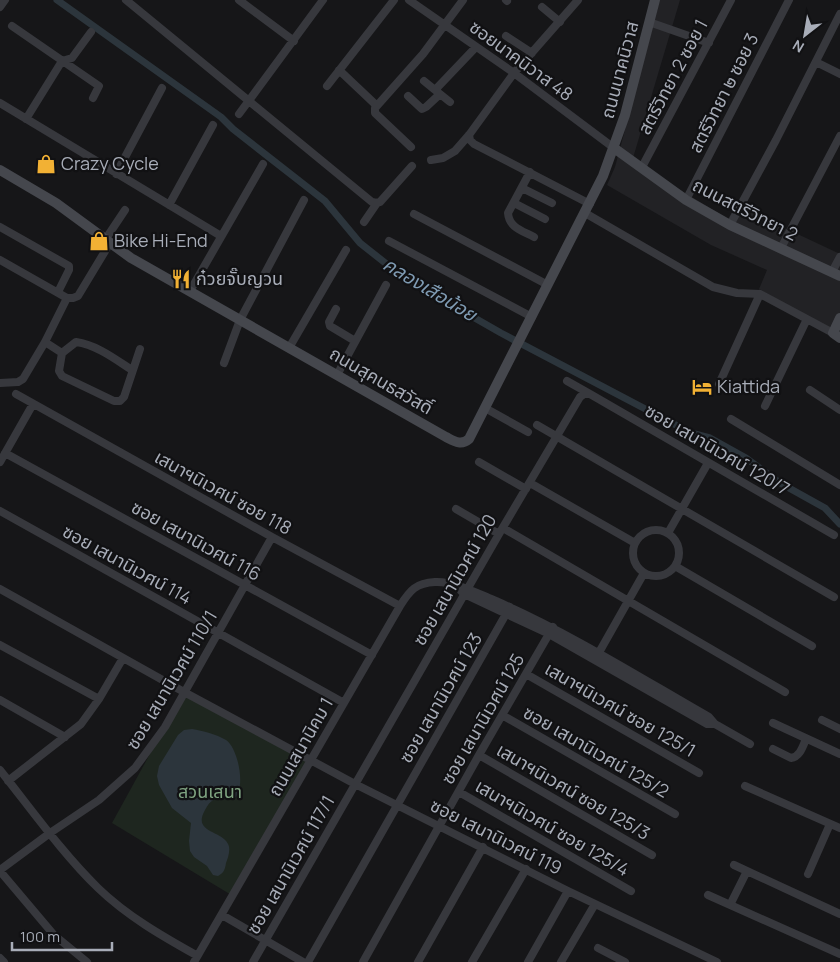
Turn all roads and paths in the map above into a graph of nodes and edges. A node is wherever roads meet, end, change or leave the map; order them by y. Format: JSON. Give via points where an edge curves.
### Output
{"nodes":[{"id":1,"x":5,"y":0,"type":"edge"},
{"id":2,"x":239,"y":0,"type":"edge"},
{"id":3,"x":323,"y":0,"type":"edge"},
{"id":4,"x":394,"y":0,"type":"edge"},
{"id":5,"x":410,"y":0,"type":"edge"},
{"id":6,"x":463,"y":0,"type":"edge"},
{"id":7,"x":578,"y":0,"type":"edge"},
{"id":8,"x":655,"y":0,"type":"edge"},
{"id":9,"x":731,"y":0,"type":"edge"},
{"id":10,"x":789,"y":0,"type":"edge"},
{"id":11,"x":129,"y":1,"type":"edge"},
{"id":12,"x":0,"y":7,"type":"edge"},
{"id":13,"x":542,"y":7,"type":"dead end"},
{"id":14,"x":840,"y":14,"type":"edge"},
{"id":15,"x":560,"y":22,"type":"junction"},
{"id":16,"x":649,"y":22,"type":"junction"},
{"id":17,"x":444,"y":24,"type":"junction"},
{"id":18,"x":12,"y":26,"type":"dead end"},
{"id":19,"x":91,"y":32,"type":"dead end"},
{"id":20,"x":506,"y":36,"type":"dead end"},
{"id":21,"x":294,"y":41,"type":"junction"},
{"id":22,"x":709,"y":42,"type":"junction"},
{"id":23,"x":476,"y":47,"type":"junction"},
{"id":24,"x":532,"y":53,"type":"junction"},
{"id":25,"x":62,"y":60,"type":"junction"},
{"id":26,"x":816,"y":62,"type":"junction"},
{"id":27,"x":339,"y":70,"type":"junction"},
{"id":28,"x":514,"y":73,"type":"junction"},
{"id":29,"x":840,"y":74,"type":"edge"},
{"id":30,"x":424,"y":81,"type":"dead end"},
{"id":31,"x":327,"y":86,"type":"dead end"},
{"id":32,"x":162,"y":88,"type":"dead end"},
{"id":33,"x":437,"y":92,"type":"junction"},
{"id":34,"x":408,"y":96,"type":"dead end"},
{"id":35,"x":93,"y":98,"type":"dead end"},
{"id":36,"x":250,"y":101,"type":"junction"},
{"id":37,"x":450,"y":102,"type":"dead end"},
{"id":38,"x":0,"y":103,"type":"edge"},
{"id":39,"x":376,"y":105,"type":"junction"},
{"id":40,"x":239,"y":114,"type":"dead end"},
{"id":41,"x":26,"y":119,"type":"junction"},
{"id":42,"x":213,"y":124,"type":"dead end"},
{"id":43,"x":469,"y":134,"type":"junction"},
{"id":44,"x":840,"y":136,"type":"edge"},
{"id":45,"x":411,"y":147,"type":"dead end"},
{"id":46,"x":614,"y":148,"type":"junction"},
{"id":47,"x":431,"y":160,"type":"dead end"},
{"id":48,"x":263,"y":164,"type":"dead end"},
{"id":49,"x":412,"y":166,"type":"dead end"},
{"id":50,"x":642,"y":167,"type":"junction"},
{"id":51,"x":0,"y":170,"type":"edge"},
{"id":52,"x":530,"y":172,"type":"junction"},
{"id":53,"x":116,"y":174,"type":"junction"},
{"id":54,"x":522,"y":188,"type":"junction"},
{"id":55,"x":304,"y":200,"type":"dead end"},
{"id":56,"x":686,"y":200,"type":"junction"},
{"id":57,"x":376,"y":203,"type":"junction"},
{"id":58,"x":514,"y":203,"type":"junction"},
{"id":59,"x":552,"y":203,"type":"dead end"},
{"id":60,"x":169,"y":205,"type":"junction"},
{"id":61,"x":588,"y":208,"type":"junction"},
{"id":62,"x":125,"y":210,"type":"dead end"},
{"id":63,"x":414,"y":214,"type":"dead end"},
{"id":64,"x":545,"y":219,"type":"dead end"},
{"id":65,"x":364,"y":222,"type":"dead end"},
{"id":66,"x":730,"y":225,"type":"junction"},
{"id":67,"x":0,"y":228,"type":"edge"},
{"id":68,"x":221,"y":236,"type":"junction"},
{"id":69,"x":534,"y":237,"type":"dead end"},
{"id":70,"x":389,"y":241,"type":"dead end"},
{"id":71,"x":108,"y":242,"type":"junction"},
{"id":72,"x":781,"y":248,"type":"junction"},
{"id":73,"x":346,"y":250,"type":"dead end"},
{"id":74,"x":840,"y":257,"type":"edge"},
{"id":75,"x":0,"y":260,"type":"edge"},
{"id":76,"x":836,"y":274,"type":"edge"},
{"id":77,"x":548,"y":285,"type":"junction"},
{"id":78,"x":386,"y":286,"type":"dead end"},
{"id":79,"x":190,"y":291,"type":"junction"},
{"id":80,"x":58,"y":292,"type":"junction"},
{"id":81,"x":760,"y":294,"type":"junction"},
{"id":82,"x":68,"y":298,"type":"junction"},
{"id":83,"x":336,"y":309,"type":"dead end"},
{"id":84,"x":532,"y":318,"type":"junction"},
{"id":85,"x":840,"y":318,"type":"edge"},
{"id":86,"x":807,"y":319,"type":"junction"},
{"id":87,"x":240,"y":320,"type":"junction"},
{"id":88,"x":836,"y":335,"type":"edge"},
{"id":89,"x":355,"y":341,"type":"junction"},
{"id":90,"x":45,"y":342,"type":"junction"},
{"id":91,"x":289,"y":348,"type":"junction"},
{"id":92,"x":140,"y":349,"type":"dead end"},
{"id":93,"x":62,"y":353,"type":"junction"},
{"id":94,"x":224,"y":363,"type":"dead end"},
{"id":95,"x":132,"y":370,"type":"junction"},
{"id":96,"x":337,"y":375,"type":"junction"},
{"id":97,"x":567,"y":381,"type":"dead end"},
{"id":98,"x":0,"y":383,"type":"edge"},
{"id":99,"x":719,"y":384,"type":"dead end"},
{"id":100,"x":810,"y":390,"type":"dead end"},
{"id":101,"x":16,"y":394,"type":"dead end"},
{"id":102,"x":587,"y":394,"type":"junction"},
{"id":103,"x":33,"y":404,"type":"junction"},
{"id":104,"x":765,"y":406,"type":"dead end"},
{"id":105,"x":486,"y":408,"type":"junction"},
{"id":106,"x":840,"y":410,"type":"edge"},
{"id":107,"x":730,"y":419,"type":"dead end"},
{"id":108,"x":537,"y":425,"type":"dead end"},
{"id":109,"x":528,"y":432,"type":"dead end"},
{"id":110,"x":557,"y":437,"type":"junction"},
{"id":111,"x":6,"y":452,"type":"junction"},
{"id":112,"x":0,"y":462,"type":"edge"},
{"id":113,"x":479,"y":462,"type":"dead end"},
{"id":114,"x":708,"y":463,"type":"junction"},
{"id":115,"x":840,"y":485,"type":"edge"},
{"id":116,"x":528,"y":486,"type":"junction"},
{"id":117,"x":456,"y":508,"type":"dead end"},
{"id":118,"x":682,"y":509,"type":"junction"},
{"id":119,"x":0,"y":511,"type":"edge"},
{"id":120,"x":501,"y":531,"type":"junction"},
{"id":121,"x":668,"y":533,"type":"junction"},
{"id":122,"x":834,"y":535,"type":"dead end"},
{"id":123,"x":272,"y":537,"type":"junction"},
{"id":124,"x":635,"y":543,"type":"junction"},
{"id":125,"x":675,"y":566,"type":"junction"},
{"id":126,"x":644,"y":573,"type":"junction"},
{"id":127,"x":245,"y":586,"type":"junction"},
{"id":128,"x":0,"y":590,"type":"edge"},
{"id":129,"x":466,"y":591,"type":"junction"},
{"id":130,"x":834,"y":597,"type":"dead end"},
{"id":131,"x":628,"y":601,"type":"junction"},
{"id":132,"x":400,"y":606,"type":"junction"},
{"id":133,"x":508,"y":610,"type":"junction"},
{"id":134,"x":551,"y":630,"type":"junction"},
{"id":135,"x":218,"y":633,"type":"junction"},
{"id":136,"x":0,"y":645,"type":"edge"},
{"id":137,"x":812,"y":646,"type":"dead end"},
{"id":138,"x":372,"y":655,"type":"junction"},
{"id":139,"x":596,"y":656,"type":"junction"},
{"id":140,"x":123,"y":658,"type":"junction"},
{"id":141,"x":526,"y":674,"type":"junction"},
{"id":142,"x":184,"y":692,"type":"junction"},
{"id":143,"x":785,"y":692,"type":"dead end"},
{"id":144,"x":99,"y":699,"type":"junction"},
{"id":145,"x":0,"y":700,"type":"edge"},
{"id":146,"x":344,"y":703,"type":"junction"},
{"id":147,"x":502,"y":715,"type":"junction"},
{"id":148,"x":822,"y":720,"type":"dead end"},
{"id":149,"x":773,"y":723,"type":"dead end"},
{"id":150,"x":840,"y":729,"type":"edge"},
{"id":151,"x":65,"y":737,"type":"junction"},
{"id":152,"x":806,"y":738,"type":"junction"},
{"id":153,"x":750,"y":744,"type":"dead end"},
{"id":154,"x":773,"y":749,"type":"dead end"},
{"id":155,"x":840,"y":754,"type":"edge"},
{"id":156,"x":478,"y":755,"type":"junction"},
{"id":157,"x":311,"y":761,"type":"junction"},
{"id":158,"x":0,"y":770,"type":"edge"},
{"id":159,"x":699,"y":773,"type":"dead end"},
{"id":160,"x":8,"y":781,"type":"junction"},
{"id":161,"x":355,"y":784,"type":"junction"},
{"id":162,"x":745,"y":786,"type":"dead end"},
{"id":163,"x":458,"y":792,"type":"junction"},
{"id":164,"x":398,"y":804,"type":"junction"},
{"id":165,"x":675,"y":814,"type":"dead end"},
{"id":166,"x":830,"y":824,"type":"junction"},
{"id":167,"x":440,"y":825,"type":"junction"},
{"id":168,"x":840,"y":828,"type":"edge"},
{"id":169,"x":50,"y":833,"type":"junction"},
{"id":170,"x":484,"y":847,"type":"junction"},
{"id":171,"x":652,"y":855,"type":"dead end"},
{"id":172,"x":734,"y":866,"type":"dead end"},
{"id":173,"x":526,"y":869,"type":"junction"},
{"id":174,"x":0,"y":871,"type":"edge"},
{"id":175,"x":747,"y":872,"type":"junction"},
{"id":176,"x":808,"y":874,"type":"dead end"},
{"id":177,"x":631,"y":890,"type":"dead end"},
{"id":178,"x":568,"y":891,"type":"junction"},
{"id":179,"x":708,"y":895,"type":"dead end"},
{"id":180,"x":595,"y":904,"type":"junction"},
{"id":181,"x":730,"y":905,"type":"junction"},
{"id":182,"x":840,"y":914,"type":"edge"},
{"id":183,"x":222,"y":915,"type":"junction"},
{"id":184,"x":265,"y":940,"type":"junction"},
{"id":185,"x":598,"y":948,"type":"dead end"},
{"id":186,"x":700,"y":954,"type":"junction"},
{"id":187,"x":840,"y":954,"type":"edge"},
{"id":188,"x":0,"y":958,"type":"edge"},
{"id":189,"x":195,"y":959,"type":"edge"},
{"id":190,"x":4,"y":962,"type":"edge"},
{"id":191,"x":87,"y":962,"type":"edge"},
{"id":192,"x":253,"y":962,"type":"edge"},
{"id":193,"x":303,"y":962,"type":"edge"},
{"id":194,"x":308,"y":962,"type":"edge"},
{"id":195,"x":363,"y":962,"type":"edge"},
{"id":196,"x":418,"y":962,"type":"edge"},
{"id":197,"x":472,"y":962,"type":"edge"},
{"id":198,"x":528,"y":962,"type":"edge"},
{"id":199,"x":561,"y":962,"type":"edge"},
{"id":200,"x":624,"y":962,"type":"edge"},
{"id":201,"x":695,"y":962,"type":"edge"},
{"id":202,"x":717,"y":962,"type":"edge"}],
"edges":[{"from":1,"to":12,"type":"street"},
{"from":2,"to":21,"type":"street"},
{"from":3,"to":21,"type":"street"},
{"from":4,"to":27,"type":"street"},
{"from":5,"to":17,"type":"street","name":"ซอยนาคนิวาส 48"},
{"from":6,"to":17,"type":"street"},
{"from":7,"to":15,"type":"street"},
{"from":8,"to":16,"type":"main road","name":"ถนนนาคนิวาส"},
{"from":9,"to":22,"type":"street","name":"สตรีวิทยา 2 ซอย 1"},
{"from":10,"to":56,"type":"street","name":"สตรีวิทยา ๒ ซอย 3"},
{"from":11,"to":36,"type":"street"},
{"from":13,"to":15,"type":"street"},
{"from":14,"to":26,"type":"street"},
{"from":15,"to":24,"type":"street"},
{"from":16,"to":22,"type":"street"},
{"from":16,"to":46,"type":"main road","name":"ถนนนาคนิวาส"},
{"from":17,"to":23,"type":"street","name":"ซอยนาคนิวาส 48"},
{"from":17,"to":39,"type":"street","via":[[423,54]]},
{"from":18,"to":25,"type":"street"},
{"from":19,"to":25,"type":"street","via":[[72,58]]},
{"from":20,"to":24,"type":"street"},
{"from":21,"to":36,"type":"street"},
{"from":22,"to":50,"type":"street","name":"สตรีวิทยา 2 ซอย 1"},
{"from":23,"to":28,"type":"street","name":"ซอยนาคนิวาส 48"},
{"from":23,"to":33,"type":"street"},
{"from":24,"to":28,"type":"street"},
{"from":25,"to":35,"type":"street","via":[[99,86]]},
{"from":25,"to":41,"type":"street"},
{"from":26,"to":29,"type":"street"},
{"from":26,"to":66,"type":"street"},
{"from":27,"to":31,"type":"street"},
{"from":27,"to":39,"type":"street"},
{"from":28,"to":43,"type":"street"},
{"from":28,"to":46,"type":"street","name":"ซอยนาคนิวาส 48"},
{"from":30,"to":33,"type":"street"},
{"from":32,"to":53,"type":"street"},
{"from":33,"to":34,"type":"street","via":[[422,108]]},
{"from":33,"to":37,"type":"street"},
{"from":36,"to":40,"type":"street"},
{"from":36,"to":57,"type":"street"},
{"from":38,"to":41,"type":"street"},
{"from":39,"to":45,"type":"street","via":[[375,113]]},
{"from":41,"to":53,"type":"street"},
{"from":42,"to":60,"type":"street"},
{"from":43,"to":47,"type":"street","via":[[455,151]]},
{"from":43,"to":52,"type":"street","via":[[474,144]]},
{"from":44,"to":72,"type":"street"},
{"from":46,"to":50,"type":"main road","name":"ถนนสตรีวิทยา 2"},
{"from":46,"to":61,"type":"main road","name":"ถนนสุคนธสวัสดิ์"},
{"from":48,"to":68,"type":"street"},
{"from":49,"to":57,"type":"street"},
{"from":50,"to":56,"type":"main road","name":"ถนนสตรีวิทยา 2"},
{"from":51,"to":71,"type":"main road","name":"ถนนสุคนธสวัสดิ์","via":[[56,203]]},
{"from":52,"to":54,"type":"street"},
{"from":52,"to":61,"type":"street"},
{"from":53,"to":60,"type":"street"},
{"from":54,"to":58,"type":"street"},
{"from":54,"to":59,"type":"street"},
{"from":55,"to":87,"type":"street"},
{"from":56,"to":66,"type":"main road","name":"ถนนสตรีวิทยา 2"},
{"from":57,"to":65,"type":"street"},
{"from":58,"to":64,"type":"street"},
{"from":58,"to":69,"type":"street","via":[[508,214],[511,223]]},
{"from":60,"to":68,"type":"street"},
{"from":61,"to":77,"type":"main road","name":"ถนนสุคนธสวัสดิ์"},
{"from":61,"to":81,"type":"street","via":[[714,287]]},
{"from":62,"to":71,"type":"street"},
{"from":63,"to":77,"type":"street"},
{"from":66,"to":72,"type":"main road","name":"ถนนสตรีวิทยา 2"},
{"from":67,"to":80,"type":"street","via":[[69,266]]},
{"from":68,"to":79,"type":"street"},
{"from":70,"to":84,"type":"street"},
{"from":71,"to":79,"type":"main road","name":"ถนนสุคนธสวัสดิ์"},
{"from":71,"to":82,"type":"street","via":[[78,296]]},
{"from":72,"to":76,"type":"main road","name":"ถนนสตรีวิทยา 2"},
{"from":73,"to":91,"type":"street"},
{"from":74,"to":76,"type":"street"},
{"from":75,"to":80,"type":"street"},
{"from":77,"to":84,"type":"main road","name":"ถนนสุคนธสวัสดิ์"},
{"from":78,"to":89,"type":"street"},
{"from":79,"to":87,"type":"main road","name":"ถนนสุคนธสวัสดิ์"},
{"from":80,"to":82,"type":"street"},
{"from":81,"to":86,"type":"street"},
{"from":81,"to":99,"type":"street"},
{"from":82,"to":90,"type":"street"},
{"from":83,"to":89,"type":"street","via":[[330,326]]},
{"from":84,"to":105,"type":"main road","name":"ถนนสุคนธสวัสดิ์"},
{"from":85,"to":88,"type":"main road"},
{"from":86,"to":88,"type":"street"},
{"from":86,"to":104,"type":"street"},
{"from":87,"to":91,"type":"main road","name":"ถนนสุคนธสวัสดิ์"},
{"from":87,"to":94,"type":"street"},
{"from":89,"to":96,"type":"street"},
{"from":90,"to":93,"type":"street"},
{"from":90,"to":98,"type":"street","via":[[23,379]]},
{"from":91,"to":96,"type":"main road","name":"ถนนสุคนธสวัสดิ์"},
{"from":92,"to":95,"type":"street"},
{"from":93,"to":95,"type":"street","via":[[76,342],[83,343]]},
{"from":93,"to":95,"type":"street","via":[[59,371],[62,376],[114,401],[124,397]]},
{"from":96,"to":105,"type":"main road","name":"ถนนสุคนธสวัสดิ์","via":[[458,443],[469,439]]},
{"from":97,"to":102,"type":"street","name":"ซอย เสนานิเวศน์ 120/7"},
{"from":100,"to":106,"type":"street"},
{"from":101,"to":103,"type":"street","name":"เสนาฯนิเวศน์ ซอย 118"},
{"from":102,"to":110,"type":"street","name":"ซอย เสนานิเวศน์ 120","via":[[580,397]]},
{"from":102,"to":114,"type":"street","name":"ซอย เสนานิเวศน์ 120/7"},
{"from":103,"to":111,"type":"street"},
{"from":103,"to":123,"type":"street","name":"เสนาฯนิเวศน์ ซอย 118"},
{"from":105,"to":109,"type":"street"},
{"from":107,"to":115,"type":"street"},
{"from":108,"to":110,"type":"street"},
{"from":110,"to":116,"type":"street","name":"ซอย เสนานิเวศน์ 120"},
{"from":110,"to":118,"type":"street"},
{"from":111,"to":112,"type":"street"},
{"from":111,"to":127,"type":"street","name":"ซอย เสนานิเวศน์ 116"},
{"from":113,"to":116,"type":"street"},
{"from":114,"to":118,"type":"street"},
{"from":114,"to":122,"type":"street","name":"ซอย เสนานิเวศน์ 120/7"},
{"from":116,"to":120,"type":"street","name":"ซอย เสนานิเวศน์ 120"},
{"from":116,"to":124,"type":"street"},
{"from":117,"to":120,"type":"street"},
{"from":118,"to":121,"type":"street"},
{"from":118,"to":130,"type":"street"},
{"from":119,"to":135,"type":"street","name":"ซอย เสนานิเวศน์ 114"},
{"from":120,"to":129,"type":"street","name":"ซอย เสนานิเวศน์ 120"},
{"from":120,"to":131,"type":"street"},
{"from":121,"to":124,"type":"street","via":[[649,531]]},
{"from":121,"to":125,"type":"street","via":[[677,546]]},
{"from":123,"to":127,"type":"street","name":"ซอย เสนานิเวศน์ 110/1"},
{"from":123,"to":132,"type":"street","name":"เสนาฯนิเวศน์ ซอย 118"},
{"from":124,"to":126,"type":"street","via":[[635,563]]},
{"from":125,"to":126,"type":"street","via":[[664,574],[651,576]]},
{"from":125,"to":137,"type":"street"},
{"from":126,"to":131,"type":"street"},
{"from":127,"to":135,"type":"street","name":"ซอย เสนานิเวศน์ 110/1"},
{"from":127,"to":138,"type":"street","name":"ซอย เสนานิเวศน์ 116"},
{"from":128,"to":140,"type":"street","name":"ซอย เสนานิเวศน์ 119"},
{"from":129,"to":132,"type":"street","name":"ถนนเสนานิคม 1","via":[[437,582],[425,584],[411,590]]},
{"from":129,"to":133,"type":"street","name":"ถนนเสนานิคม 1"},
{"from":129,"to":161,"type":"street","name":"ซอย เสนานิเวศน์ 120"},
{"from":131,"to":139,"type":"street"},
{"from":131,"to":143,"type":"street"},
{"from":132,"to":138,"type":"street","name":"ถนนเสนานิคม 1"},
{"from":133,"to":134,"type":"street","name":"ถนนเสนานิคม 1"},
{"from":133,"to":164,"type":"street","name":"ซอย เสนานิเวศน์ 123"},
{"from":134,"to":139,"type":"street","name":"ถนนเสนานิคม 1"},
{"from":134,"to":141,"type":"street","name":"ซอย เสนานิเวศน์ 125"},
{"from":135,"to":142,"type":"street","name":"ซอย เสนานิเวศน์ 110/1"},
{"from":135,"to":146,"type":"street","name":"ซอย เสนานิเวศน์ 114"},
{"from":136,"to":144,"type":"street"},
{"from":138,"to":146,"type":"street","name":"ถนนเสนานิคม 1"},
{"from":139,"to":153,"type":"street","name":"ถนนเสนานิคม 1"},
{"from":140,"to":142,"type":"street","name":"ซอย เสนานิเวศน์ 119"},
{"from":140,"to":144,"type":"street"},
{"from":141,"to":147,"type":"street","name":"ซอย เสนานิเวศน์ 125"},
{"from":141,"to":159,"type":"street","name":"เสนาฯนิเวศน์ ซอย 125/1"},
{"from":142,"to":157,"type":"street","name":"ซอย เสนานิเวศน์ 119"},
{"from":142,"to":169,"type":"street","name":"ซอย เสนานิเวศน์ 110/1","via":[[165,727],[136,768],[99,800]]},
{"from":144,"to":151,"type":"street","via":[[81,724]]},
{"from":145,"to":151,"type":"street"},
{"from":146,"to":157,"type":"street","name":"ถนนเสนานิคม 1"},
{"from":147,"to":156,"type":"street","name":"ซอย เสนานิเวศน์ 125"},
{"from":147,"to":165,"type":"street","name":"ซอย เสนานิเวศน์ 125/2"},
{"from":148,"to":150,"type":"street"},
{"from":149,"to":152,"type":"street"},
{"from":151,"to":160,"type":"street"},
{"from":152,"to":154,"type":"street","via":[[795,758]]},
{"from":152,"to":155,"type":"street"},
{"from":156,"to":163,"type":"street","name":"ซอย เสนานิเวศน์ 125"},
{"from":156,"to":171,"type":"street","name":"เสนาฯนิเวศน์ ซอย 125/3"},
{"from":157,"to":161,"type":"street","name":"ซอย เสนานิเวศน์ 119"},
{"from":157,"to":183,"type":"street","name":"ถนนเสนานิคม 1"},
{"from":158,"to":160,"type":"street"},
{"from":160,"to":169,"type":"street"},
{"from":161,"to":164,"type":"street","name":"ซอย เสนานิเวศน์ 119"},
{"from":161,"to":184,"type":"street","name":"ซอย เสนานิเวศน์ 117/1"},
{"from":162,"to":166,"type":"street"},
{"from":163,"to":167,"type":"street","name":"ซอย เสนานิเวศน์ 125"},
{"from":163,"to":177,"type":"street","name":"เสนาฯนิเวศน์ ซอย 125/4"},
{"from":164,"to":167,"type":"street","name":"ซอย เสนานิเวศน์ 119"},
{"from":164,"to":194,"type":"street","name":"ซอย เสนานิเวศน์ 123"},
{"from":166,"to":168,"type":"street"},
{"from":166,"to":176,"type":"street"},
{"from":167,"to":170,"type":"street","name":"ซอย เสนานิเวศน์ 119"},
{"from":167,"to":195,"type":"street","name":"ซอย เสนานิเวศน์ 125"},
{"from":169,"to":174,"type":"street","name":"ซอย เสนานิเวศน์ 110/1"},
{"from":169,"to":189,"type":"street","via":[[99,889]]},
{"from":170,"to":173,"type":"street","name":"ซอย เสนานิเวศน์ 119"},
{"from":170,"to":196,"type":"street"},
{"from":172,"to":175,"type":"street"},
{"from":173,"to":178,"type":"street","name":"ซอย เสนานิเวศน์ 119"},
{"from":173,"to":197,"type":"street"},
{"from":174,"to":191,"type":"street","via":[[54,935]]},
{"from":175,"to":181,"type":"street"},
{"from":175,"to":182,"type":"street"},
{"from":178,"to":180,"type":"street","name":"ซอย เสนานิเวศน์ 119"},
{"from":178,"to":198,"type":"street"},
{"from":179,"to":181,"type":"street"},
{"from":180,"to":186,"type":"street","name":"ซอย เสนานิเวศน์ 119"},
{"from":180,"to":199,"type":"street"},
{"from":181,"to":187,"type":"street"},
{"from":183,"to":184,"type":"street"},
{"from":183,"to":189,"type":"street","name":"ถนนเสนานิคม 1"},
{"from":184,"to":192,"type":"street","name":"ซอย เสนานิเวศน์ 117/1"},
{"from":184,"to":193,"type":"street"},
{"from":185,"to":200,"type":"street"},
{"from":186,"to":201,"type":"street"},
{"from":186,"to":202,"type":"street","name":"ซอย เสนานิเวศน์ 119"},
{"from":188,"to":190,"type":"street"}]}
